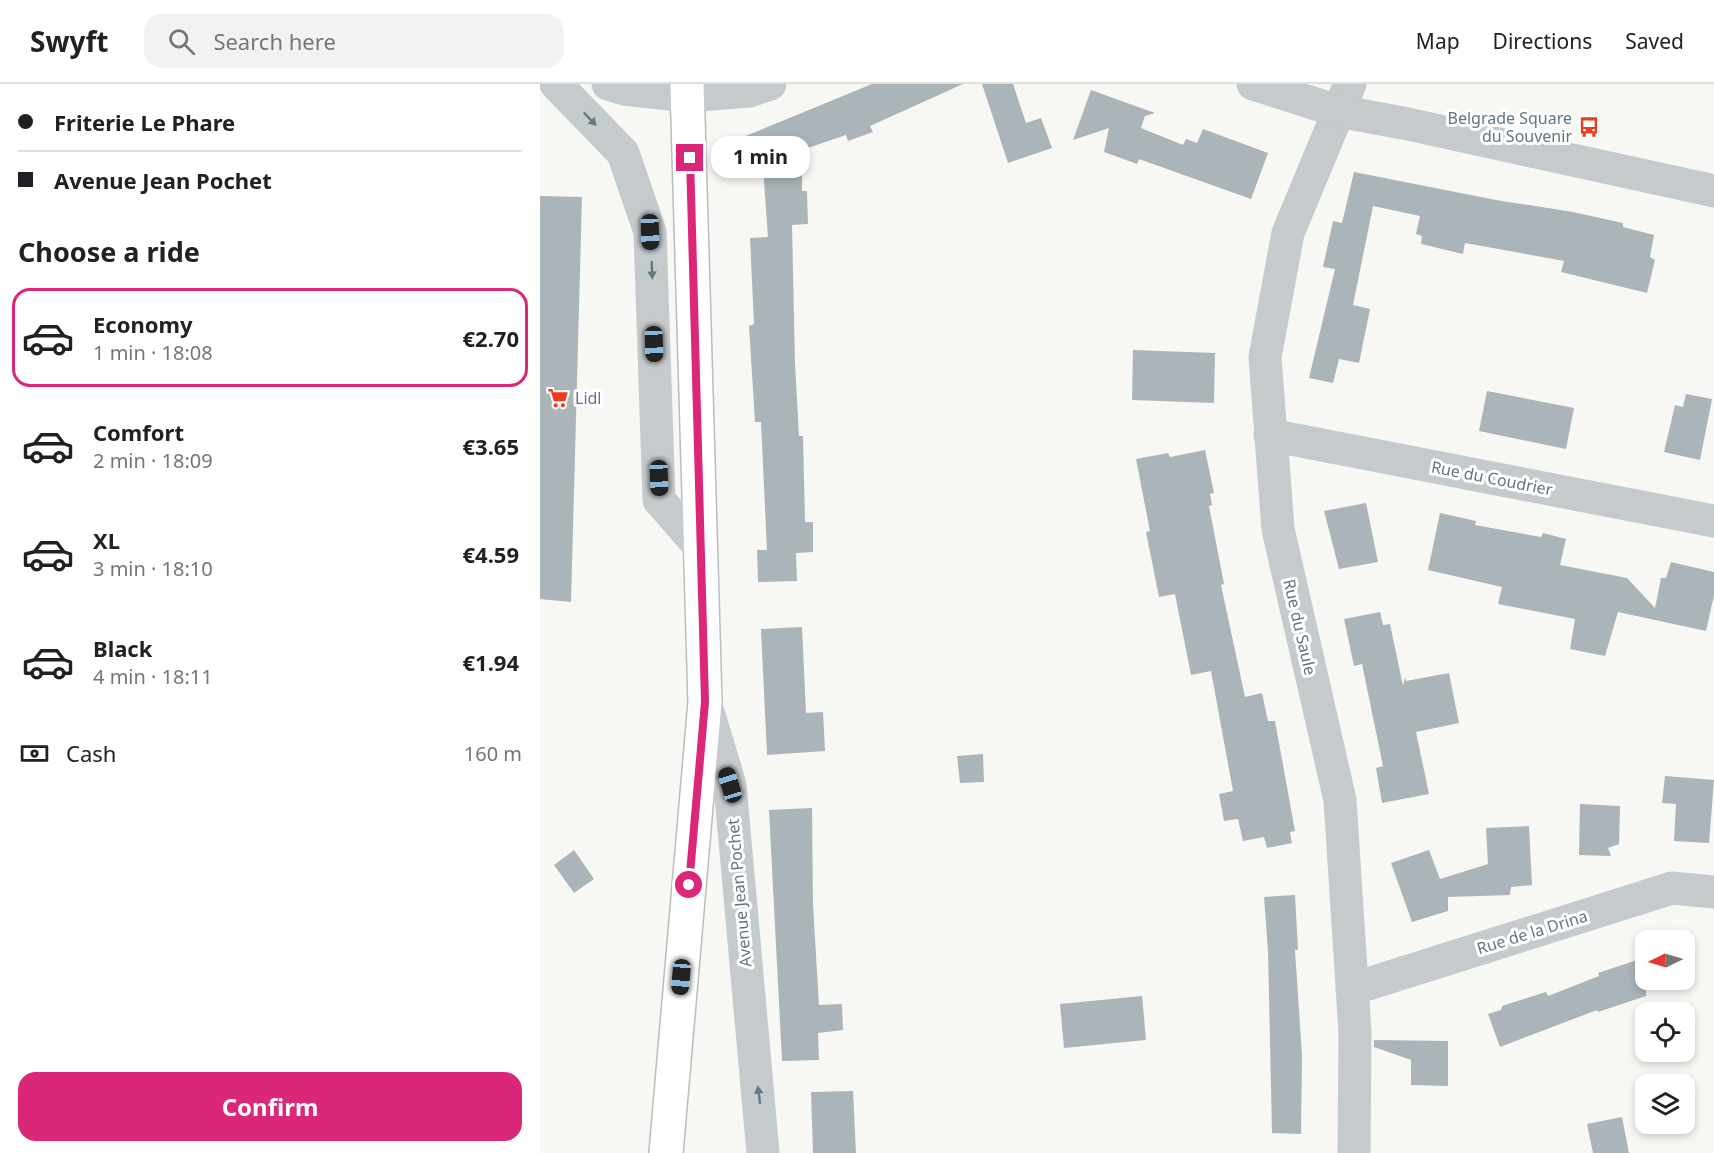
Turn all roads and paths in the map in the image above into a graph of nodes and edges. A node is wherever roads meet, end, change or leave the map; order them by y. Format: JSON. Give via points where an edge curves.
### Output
{"nodes":[{"id":1,"x":556,"y":84,"type":"edge"},
{"id":2,"x":608,"y":84,"type":"edge"},
{"id":3,"x":770,"y":84,"type":"edge"},
{"id":4,"x":1253,"y":84,"type":"edge"},
{"id":5,"x":687,"y":90,"type":"edge"},
{"id":6,"x":1336,"y":93,"type":"edge"},
{"id":7,"x":1714,"y":191,"type":"edge"},
{"id":8,"x":1270,"y":435,"type":"junction"},
{"id":9,"x":1714,"y":521,"type":"edge"},
{"id":10,"x":701,"y":548,"type":"junction"},
{"id":11,"x":705,"y":702,"type":"junction"},
{"id":12,"x":1714,"y":892,"type":"edge"},
{"id":13,"x":1352,"y":989,"type":"junction"},
{"id":14,"x":661,"y":1148,"type":"edge"},
{"id":15,"x":763,"y":1153,"type":"edge"},
{"id":16,"x":1354,"y":1153,"type":"edge"}],
"edges":[{"from":1,"to":10,"type":"street","one_way":true,"via":[[623,153],[650,232],[659,500]]},
{"from":2,"to":5,"type":"street","via":[[624,89]]},
{"from":3,"to":5,"type":"street","via":[[749,91]]},
{"from":4,"to":6,"type":"street"},
{"from":5,"to":10,"type":"main road","name":"Avenue Jean Pochet"},
{"from":6,"to":7,"type":"street","via":[[1408,124]]},
{"from":6,"to":8,"type":"street","name":"Rue du Saule","via":[[1288,233],[1265,357]]},
{"from":8,"to":9,"type":"street","name":"Rue du Coudrier"},
{"from":8,"to":13,"type":"street","name":"Rue du Saule","via":[[1278,529],[1340,800]]},
{"from":10,"to":11,"type":"main road","name":"Avenue Jean Pochet"},
{"from":11,"to":14,"type":"main road"},
{"from":15,"to":11,"type":"street","name":"Avenue Jean Pochet","one_way":true,"via":[[730,785]]},
{"from":12,"to":13,"type":"street","name":"Rue de la Drina","via":[[1672,888]]},
{"from":13,"to":16,"type":"street","name":"Rue du Saule"}]}
